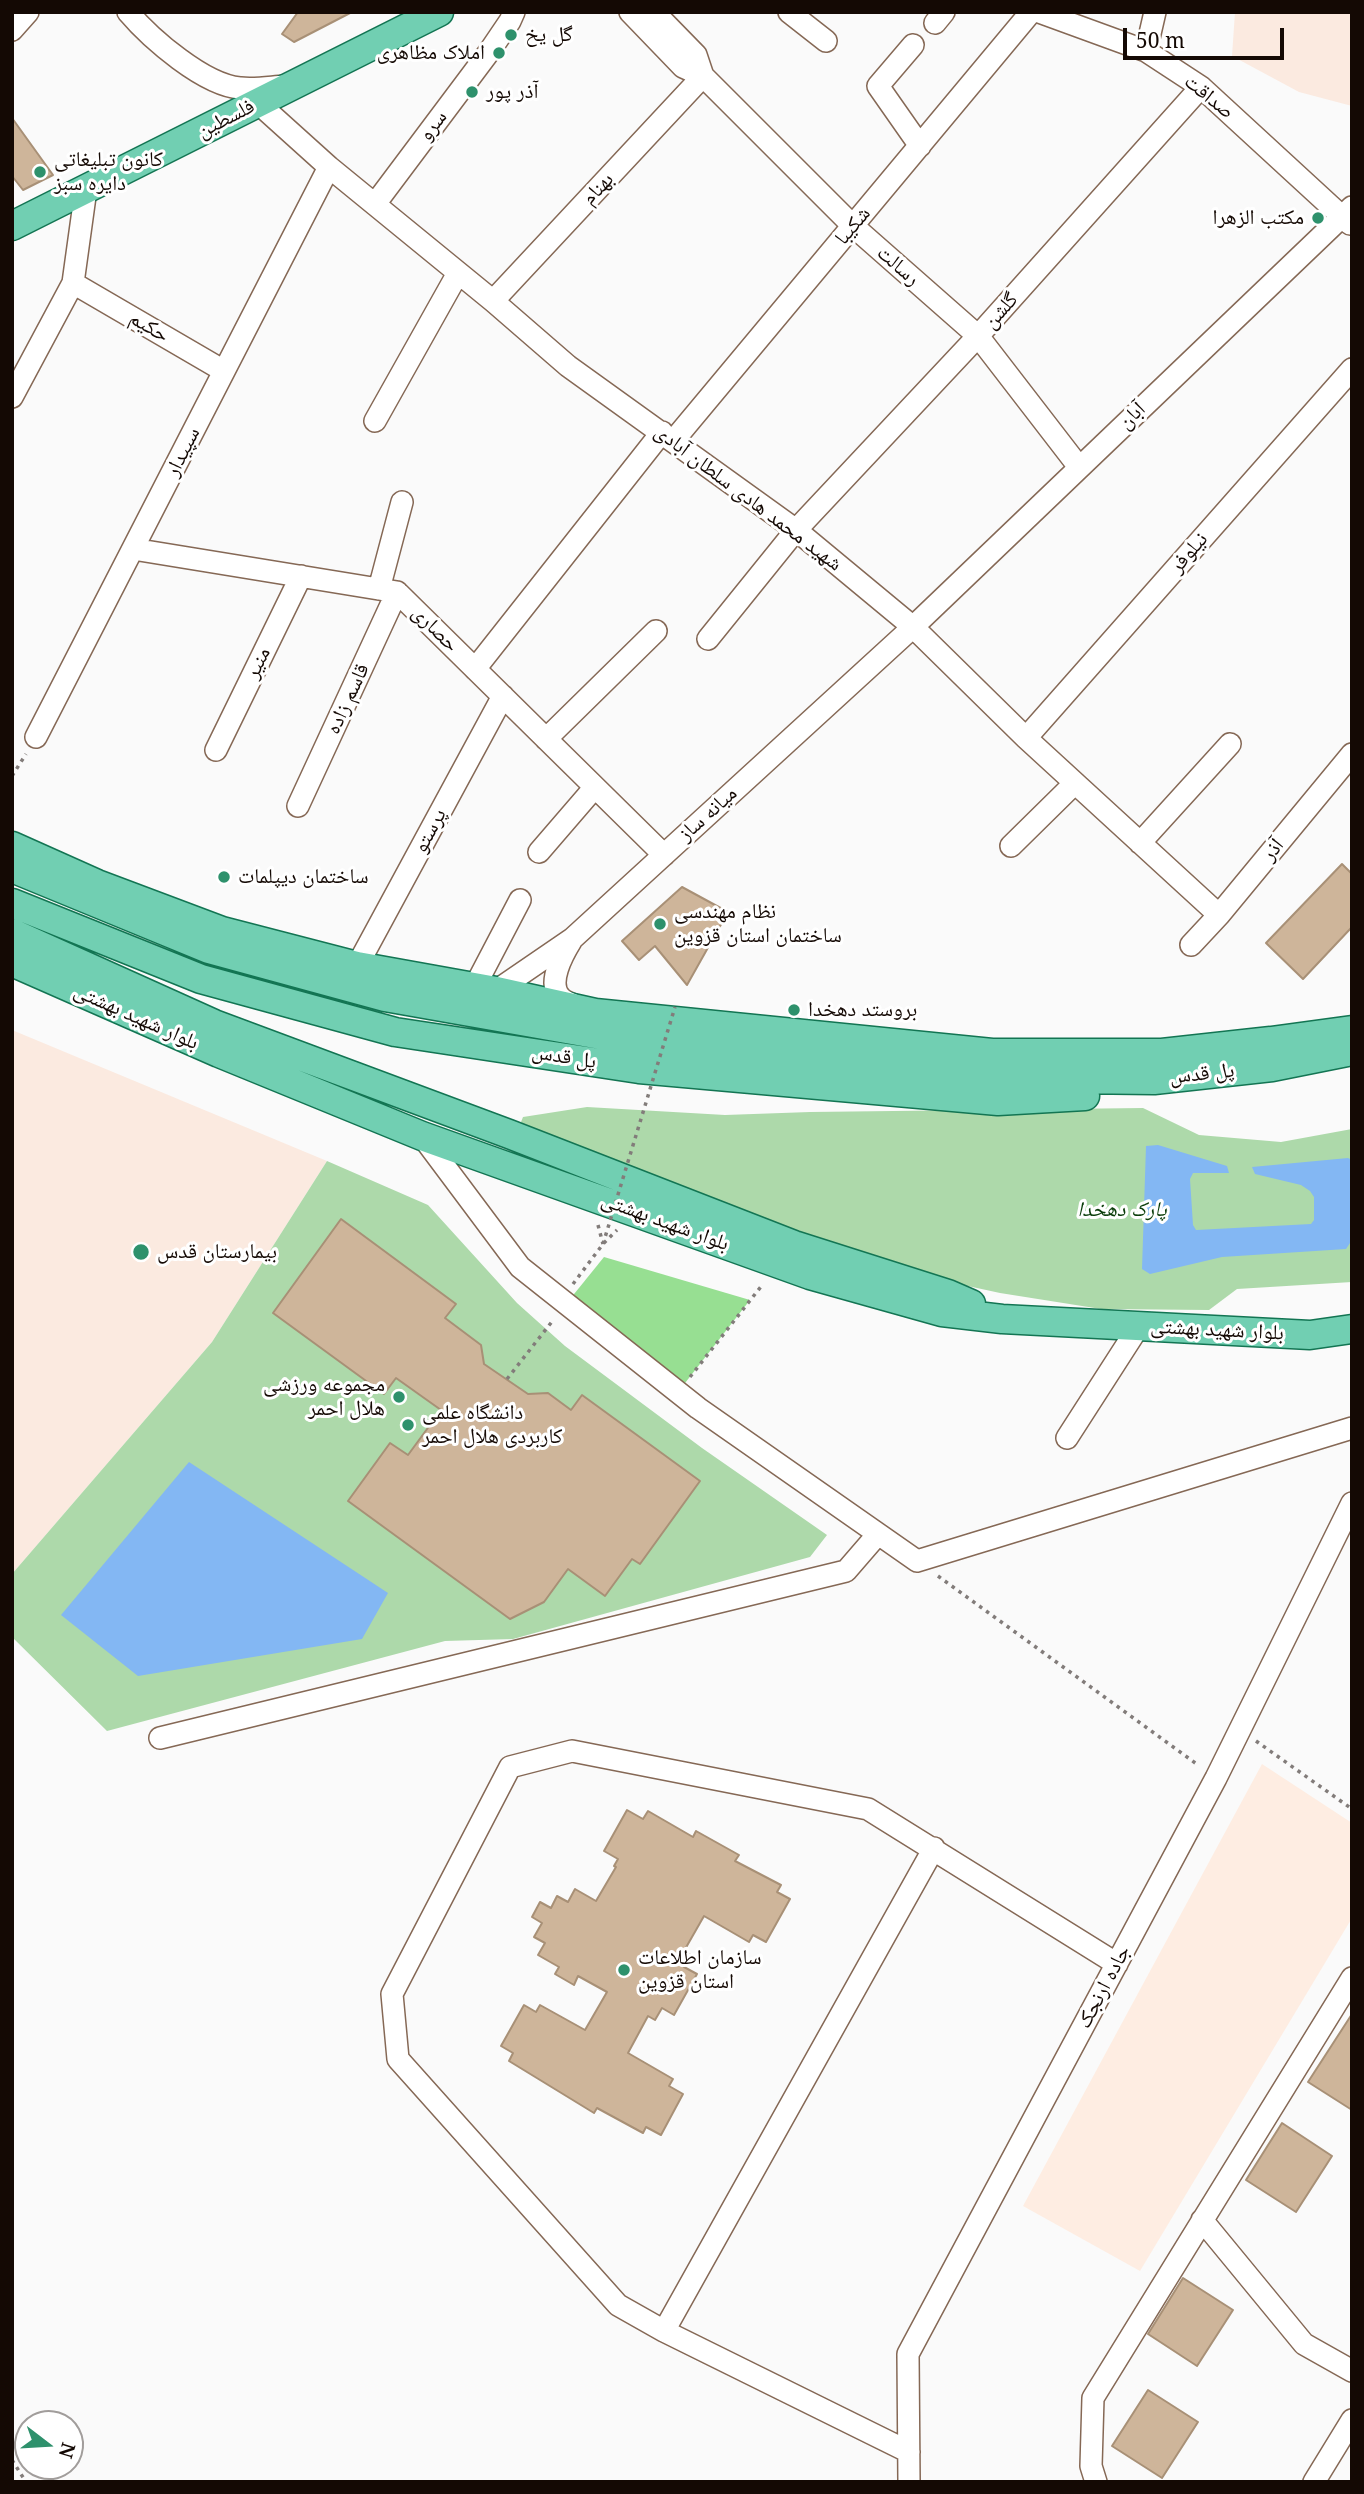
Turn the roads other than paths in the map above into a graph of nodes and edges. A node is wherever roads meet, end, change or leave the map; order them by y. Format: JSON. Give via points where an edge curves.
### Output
{"nodes":[{"id":1,"x":27,"y":12,"type":"edge"},
{"id":2,"x":128,"y":12,"type":"edge"},
{"id":3,"x":439,"y":12,"type":"edge"},
{"id":4,"x":514,"y":12,"type":"edge"},
{"id":5,"x":630,"y":12,"type":"edge"},
{"id":6,"x":654,"y":12,"type":"edge"},
{"id":7,"x":789,"y":12,"type":"edge"},
{"id":8,"x":1031,"y":12,"type":"edge"},
{"id":9,"x":1039,"y":12,"type":"edge"},
{"id":10,"x":1156,"y":12,"type":"edge"},
{"id":11,"x":12,"y":30,"type":"edge"},
{"id":12,"x":826,"y":41,"type":"dead end"},
{"id":13,"x":913,"y":46,"type":"dead end"},
{"id":14,"x":1146,"y":51,"type":"junction"},
{"id":15,"x":703,"y":76,"type":"junction"},
{"id":16,"x":293,"y":86,"type":"junction"},
{"id":17,"x":1201,"y":87,"type":"junction"},
{"id":18,"x":258,"y":103,"type":"junction"},
{"id":19,"x":920,"y":146,"type":"junction"},
{"id":20,"x":329,"y":167,"type":"junction"},
{"id":21,"x":86,"y":189,"type":"junction"},
{"id":22,"x":375,"y":204,"type":"junction"},
{"id":23,"x":1348,"y":216,"type":"edge"},
{"id":24,"x":12,"y":226,"type":"edge"},
{"id":25,"x":853,"y":226,"type":"junction"},
{"id":26,"x":458,"y":273,"type":"junction"},
{"id":27,"x":74,"y":283,"type":"junction"},
{"id":28,"x":493,"y":301,"type":"junction"},
{"id":29,"x":978,"y":336,"type":"junction"},
{"id":30,"x":1352,"y":369,"type":"edge"},
{"id":31,"x":224,"y":371,"type":"junction"},
{"id":32,"x":12,"y":397,"type":"edge"},
{"id":33,"x":375,"y":421,"type":"dead end"},
{"id":34,"x":668,"y":436,"type":"junction"},
{"id":35,"x":1079,"y":467,"type":"junction"},
{"id":36,"x":402,"y":502,"type":"dead end"},
{"id":37,"x":796,"y":530,"type":"junction"},
{"id":38,"x":133,"y":549,"type":"junction"},
{"id":39,"x":301,"y":576,"type":"junction"},
{"id":40,"x":388,"y":590,"type":"junction"},
{"id":41,"x":913,"y":627,"type":"junction"},
{"id":42,"x":656,"y":631,"type":"dead end"},
{"id":43,"x":708,"y":639,"type":"dead end"},
{"id":44,"x":475,"y":669,"type":"junction"},
{"id":45,"x":503,"y":696,"type":"junction"},
{"id":46,"x":36,"y":737,"type":"dead end"},
{"id":47,"x":546,"y":738,"type":"junction"},
{"id":48,"x":1026,"y":738,"type":"junction"},
{"id":49,"x":1230,"y":744,"type":"dead end"},
{"id":50,"x":216,"y":750,"type":"dead end"},
{"id":51,"x":1352,"y":754,"type":"edge"},
{"id":52,"x":1075,"y":783,"type":"junction"},
{"id":53,"x":595,"y":787,"type":"junction"},
{"id":54,"x":298,"y":806,"type":"dead end"},
{"id":55,"x":1140,"y":843,"type":"junction"},
{"id":56,"x":12,"y":846,"type":"edge"},
{"id":57,"x":1011,"y":846,"type":"dead end"},
{"id":58,"x":539,"y":852,"type":"dead end"},
{"id":59,"x":664,"y":855,"type":"junction"},
{"id":60,"x":12,"y":869,"type":"edge"},
{"id":61,"x":520,"y":900,"type":"dead end"},
{"id":62,"x":12,"y":903,"type":"edge"},
{"id":63,"x":1219,"y":915,"type":"junction"},
{"id":64,"x":12,"y":933,"type":"edge"},
{"id":65,"x":572,"y":939,"type":"junction"},
{"id":66,"x":1191,"y":945,"type":"dead end"},
{"id":67,"x":12,"y":962,"type":"edge"},
{"id":68,"x":358,"y":966,"type":"junction"},
{"id":69,"x":485,"y":990,"type":"junction"},
{"id":70,"x":595,"y":1013,"type":"junction"},
{"id":71,"x":1352,"y":1030,"type":"edge"},
{"id":72,"x":1352,"y":1051,"type":"edge"},
{"id":73,"x":1132,"y":1080,"type":"junction"},
{"id":74,"x":422,"y":1136,"type":"junction"},
{"id":75,"x":1002,"y":1318,"type":"junction"},
{"id":76,"x":1139,"y":1326,"type":"junction"},
{"id":77,"x":1352,"y":1329,"type":"edge"},
{"id":78,"x":1352,"y":1429,"type":"edge"},
{"id":79,"x":1067,"y":1438,"type":"dead end"},
{"id":80,"x":1352,"y":1503,"type":"edge"},
{"id":81,"x":878,"y":1534,"type":"junction"},
{"id":82,"x":160,"y":1738,"type":"dead end"},
{"id":83,"x":934,"y":1848,"type":"junction"},
{"id":84,"x":1117,"y":1964,"type":"junction"},
{"id":85,"x":1352,"y":1979,"type":"edge"},
{"id":86,"x":1202,"y":2220,"type":"junction"},
{"id":87,"x":664,"y":2331,"type":"junction"},
{"id":88,"x":1352,"y":2371,"type":"edge"},
{"id":89,"x":1352,"y":2420,"type":"edge"},
{"id":90,"x":909,"y":2452,"type":"junction"},
{"id":91,"x":909,"y":2482,"type":"edge"},
{"id":92,"x":1096,"y":2482,"type":"edge"},
{"id":93,"x":1314,"y":2482,"type":"edge"}],
"edges":[{"from":1,"to":11,"type":"street"},
{"from":2,"to":16,"type":"street","via":[[165,48],[204,75],[239,88]]},
{"from":3,"to":16,"type":"main road","name":"فلسطین"},
{"from":4,"to":22,"type":"street","name":"سرو"},
{"from":5,"to":15,"type":"street","name":"رسالت","via":[[683,67]]},
{"from":6,"to":15,"type":"street","name":"رسالت","via":[[696,55]]},
{"from":7,"to":12,"type":"street"},
{"from":8,"to":19,"type":"street","name":"شکیبا"},
{"from":9,"to":14,"type":"street","name":"صداقت"},
{"from":10,"to":14,"type":"street"},
{"from":13,"to":19,"type":"street","via":[[878,86]]},
{"from":14,"to":17,"type":"street","name":"صداقت"},
{"from":15,"to":25,"type":"street","name":"رسالت"},
{"from":15,"to":28,"type":"street","name":"بهنام"},
{"from":16,"to":18,"type":"main road","name":"فلسطین"},
{"from":17,"to":23,"type":"street","name":"صداقت"},
{"from":17,"to":29,"type":"street","name":"گلشن"},
{"from":18,"to":20,"type":"street","name":"شهید محمد هادی سلطان آبادی"},
{"from":18,"to":21,"type":"main road","name":"فلسطین"},
{"from":19,"to":25,"type":"street","name":"شکیبا"},
{"from":20,"to":22,"type":"street","name":"شهید محمد هادی سلطان آبادی"},
{"from":20,"to":31,"type":"street","name":"سپیدار"},
{"from":21,"to":24,"type":"main road","name":"فلسطین"},
{"from":21,"to":27,"type":"street"},
{"from":22,"to":26,"type":"street","name":"شهید محمد هادی سلطان آبادی"},
{"from":23,"to":35,"type":"street","name":"آبان"},
{"from":25,"to":29,"type":"street","name":"رسالت"},
{"from":25,"to":34,"type":"street","name":"شکیبا"},
{"from":26,"to":28,"type":"street","name":"شهید محمد هادی سلطان آبادی"},
{"from":26,"to":33,"type":"street"},
{"from":27,"to":31,"type":"street","name":"حکیم"},
{"from":27,"to":32,"type":"street"},
{"from":28,"to":34,"type":"street","name":"شهید محمد هادی سلطان آبادی","via":[[568,366]]},
{"from":29,"to":35,"type":"street","name":"رسالت"},
{"from":29,"to":37,"type":"street","name":"گلشن"},
{"from":30,"to":48,"type":"street","name":"نیلوفر"},
{"from":31,"to":38,"type":"street","name":"سپیدار"},
{"from":34,"to":37,"type":"street","name":"شهید محمد هادی سلطان آبادی"},
{"from":34,"to":44,"type":"street","name":"شکیبا"},
{"from":35,"to":41,"type":"street","name":"آبان"},
{"from":36,"to":40,"type":"street","name":"قاسم زاده"},
{"from":37,"to":41,"type":"street","name":"شهید محمد هادی سلطان آبادی"},
{"from":37,"to":43,"type":"street","name":"گلشن"},
{"from":38,"to":39,"type":"street"},
{"from":38,"to":46,"type":"street","name":"سپیدار"},
{"from":39,"to":40,"type":"street"},
{"from":39,"to":50,"type":"street","name":"منیر"},
{"from":40,"to":44,"type":"street","name":"حصاری"},
{"from":40,"to":54,"type":"street","name":"قاسم زاده"},
{"from":41,"to":48,"type":"street","name":"شهید محمد هادی سلطان آبادی"},
{"from":41,"to":59,"type":"street","name":"میانه ساز"},
{"from":42,"to":47,"type":"street"},
{"from":44,"to":45,"type":"street","name":"حصاری"},
{"from":45,"to":47,"type":"street","name":"حصاری"},
{"from":45,"to":68,"type":"street","name":"پرستو"},
{"from":47,"to":53,"type":"street","name":"حصاری"},
{"from":48,"to":52,"type":"street","name":"شهید محمد هادی سلطان آبادی"},
{"from":49,"to":55,"type":"street"},
{"from":51,"to":63,"type":"street","name":"آذر"},
{"from":52,"to":55,"type":"street","name":"شهید محمد هادی سلطان آبادی"},
{"from":52,"to":57,"type":"street"},
{"from":53,"to":58,"type":"street"},
{"from":53,"to":59,"type":"street","name":"حصاری"},
{"from":55,"to":63,"type":"street","name":"شهید محمد هادی سلطان آبادی"},
{"from":56,"to":68,"type":"main road","via":[[222,931]]},
{"from":59,"to":65,"type":"street","name":"میانه ساز"},
{"from":60,"to":73,"type":"main road","name":"پل قدس","via":[[209,949],[384,997],[646,1043],[987,1078]]},
{"from":61,"to":69,"type":"street"},
{"from":62,"to":73,"type":"main road","name":"پل قدس","via":[[201,979],[395,1032],[639,1069],[998,1101],[1112,1094]]},
{"from":63,"to":66,"type":"street","name":"آذر"},
{"from":64,"to":75,"type":"main road","via":[[214,1024],[794,1245],[948,1294]]},
{"from":65,"to":69,"type":"street","name":"میانه ساز"},
{"from":65,"to":70,"type":"street","via":[[561,958],[555,989],[561,998]]},
{"from":67,"to":74,"type":"main road","name":"بلوار شهید بهشتی"},
{"from":68,"to":69,"type":"main road"},
{"from":69,"to":70,"type":"main road"},
{"from":70,"to":71,"type":"main road","via":[[992,1053],[1163,1053]]},
{"from":72,"to":73,"type":"main road","name":"پل قدس","via":[[1272,1066]]},
{"from":74,"to":75,"type":"main road","name":"بلوار شهید بهشتی","via":[[810,1275],[942,1312]]},
{"from":74,"to":81,"type":"street","via":[[520,1267],[678,1392]]},
{"from":75,"to":76,"type":"main road","name":"بلوار شهید بهشتی"},
{"from":76,"to":77,"type":"main road","name":"بلوار شهید بهشتی","via":[[1310,1335]]},
{"from":76,"to":79,"type":"street"},
{"from":78,"to":81,"type":"street","via":[[917,1560]]},
{"from":80,"to":84,"type":"street","name":"جاده ارنجک"},
{"from":81,"to":82,"type":"street","via":[[846,1571]]},
{"from":83,"to":84,"type":"street"},
{"from":83,"to":87,"type":"street"},
{"from":83,"to":87,"type":"street","via":[[868,1809],[572,1751],[510,1767],[392,1994],[398,2059],[618,2305]]},
{"from":84,"to":90,"type":"street","name":"جاده ارنجک","via":[[908,2354]]},
{"from":85,"to":86,"type":"street"},
{"from":86,"to":88,"type":"street","via":[[1304,2344]]},
{"from":86,"to":92,"type":"street","via":[[1093,2398],[1091,2466]]},
{"from":87,"to":90,"type":"street"},
{"from":89,"to":93,"type":"street"},
{"from":90,"to":91,"type":"street","name":"جاده ارنجک"}]}
